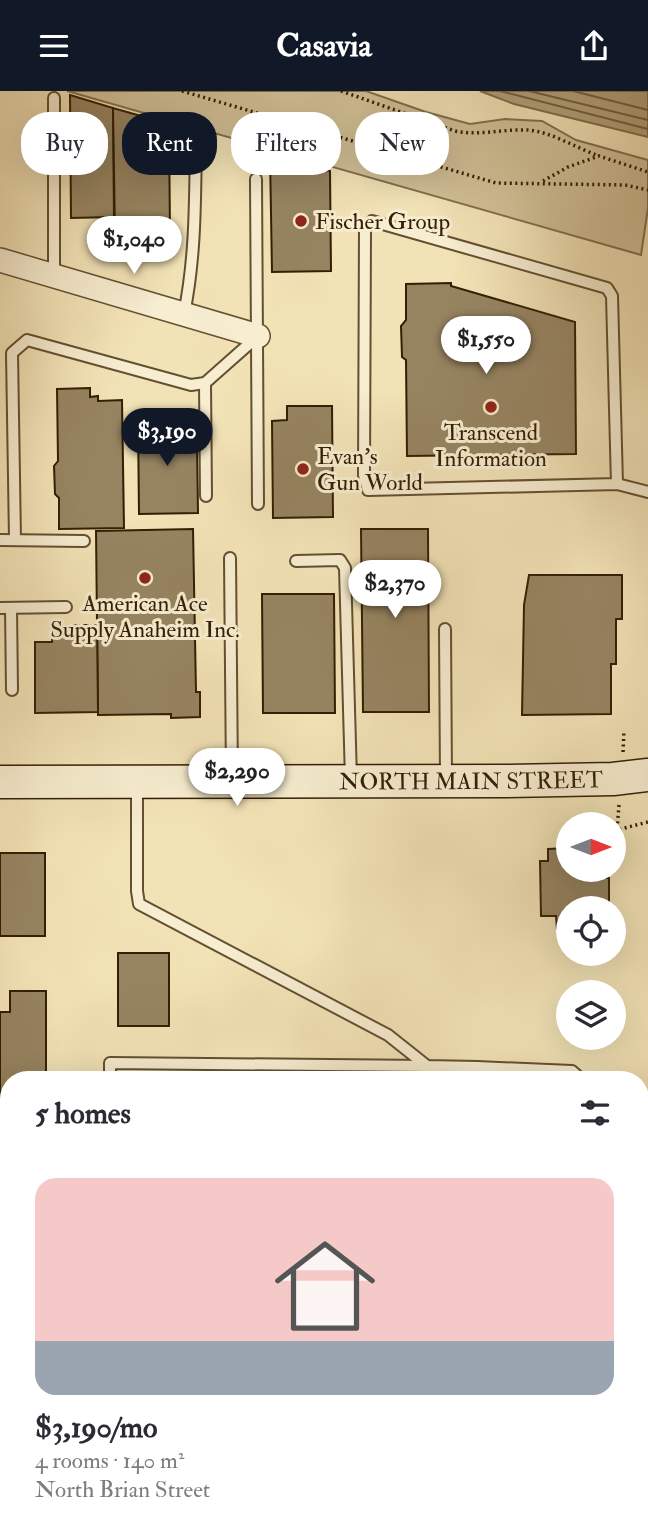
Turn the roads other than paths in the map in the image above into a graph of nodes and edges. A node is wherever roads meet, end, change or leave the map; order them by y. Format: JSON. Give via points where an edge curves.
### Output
{"nodes":[{"id":1,"x":54,"y":98,"type":"dead end"},
{"id":2,"x":196,"y":175,"type":"edge"},
{"id":3,"x":256,"y":179,"type":"dead end"},
{"id":4,"x":0,"y":260,"type":"edge"},
{"id":5,"x":54,"y":276,"type":"junction"},
{"id":6,"x":184,"y":314,"type":"junction"},
{"id":7,"x":258,"y":336,"type":"junction"},
{"id":8,"x":205,"y":383,"type":"junction"},
{"id":9,"x":617,"y":484,"type":"junction"},
{"id":10,"x":648,"y":492,"type":"edge"},
{"id":11,"x":206,"y":496,"type":"dead end"},
{"id":12,"x":258,"y":504,"type":"dead end"},
{"id":13,"x":0,"y":540,"type":"edge"},
{"id":14,"x":15,"y":540,"type":"junction"},
{"id":15,"x":84,"y":541,"type":"dead end"},
{"id":16,"x":230,"y":558,"type":"dead end"},
{"id":17,"x":296,"y":561,"type":"dead end"},
{"id":18,"x":66,"y":607,"type":"dead end"},
{"id":19,"x":5,"y":608,"type":"edge"},
{"id":20,"x":444,"y":629,"type":"dead end"},
{"id":21,"x":12,"y":690,"type":"dead end"},
{"id":22,"x":648,"y":775,"type":"edge"},
{"id":23,"x":0,"y":782,"type":"edge"},
{"id":24,"x":137,"y":782,"type":"junction"},
{"id":25,"x":232,"y":782,"type":"junction"},
{"id":26,"x":351,"y":782,"type":"junction"},
{"id":27,"x":446,"y":782,"type":"junction"},
{"id":28,"x":427,"y":1066,"type":"junction"},
{"id":29,"x":477,"y":1067,"type":"junction"},
{"id":30,"x":110,"y":1071,"type":"edge"},
{"id":31,"x":477,"y":1071,"type":"edge"},
{"id":32,"x":553,"y":1071,"type":"edge"}],
"edges":[{"from":1,"to":5,"type":"lane"},
{"from":2,"to":6,"type":"lane","via":[[191,276]]},
{"from":3,"to":7,"type":"lane"},
{"from":4,"to":5,"type":"street"},
{"from":5,"to":6,"type":"street"},
{"from":6,"to":7,"type":"street"},
{"from":7,"to":8,"type":"lane"},
{"from":7,"to":12,"type":"lane"},
{"from":8,"to":11,"type":"lane"},
{"from":8,"to":14,"type":"lane","via":[[191,385],[27,340],[12,353]]},
{"from":9,"to":9,"type":"lane","via":[[368,490],[365,229],[372,222],[607,288],[612,296]]},
{"from":9,"to":10,"type":"lane"},
{"from":13,"to":14,"type":"lane"},
{"from":14,"to":15,"type":"lane"},
{"from":16,"to":25,"type":"lane"},
{"from":17,"to":26,"type":"lane","via":[[340,560],[345,568]]},
{"from":18,"to":19,"type":"lane"},
{"from":19,"to":21,"type":"lane"},
{"from":20,"to":27,"type":"lane"},
{"from":22,"to":27,"type":"main road","name":"NORTH MAIN STREET"},
{"from":23,"to":24,"type":"main road","name":"NORTH MAIN STREET"},
{"from":24,"to":25,"type":"main road","name":"NORTH MAIN STREET"},
{"from":24,"to":28,"type":"lane","via":[[139,904],[388,1035]]},
{"from":25,"to":26,"type":"main road","name":"NORTH MAIN STREET"},
{"from":26,"to":27,"type":"main road","name":"NORTH MAIN STREET"},
{"from":28,"to":29,"type":"lane"},
{"from":28,"to":30,"type":"lane","via":[[110,1063]]},
{"from":29,"to":31,"type":"lane"},
{"from":29,"to":32,"type":"lane"}]}
